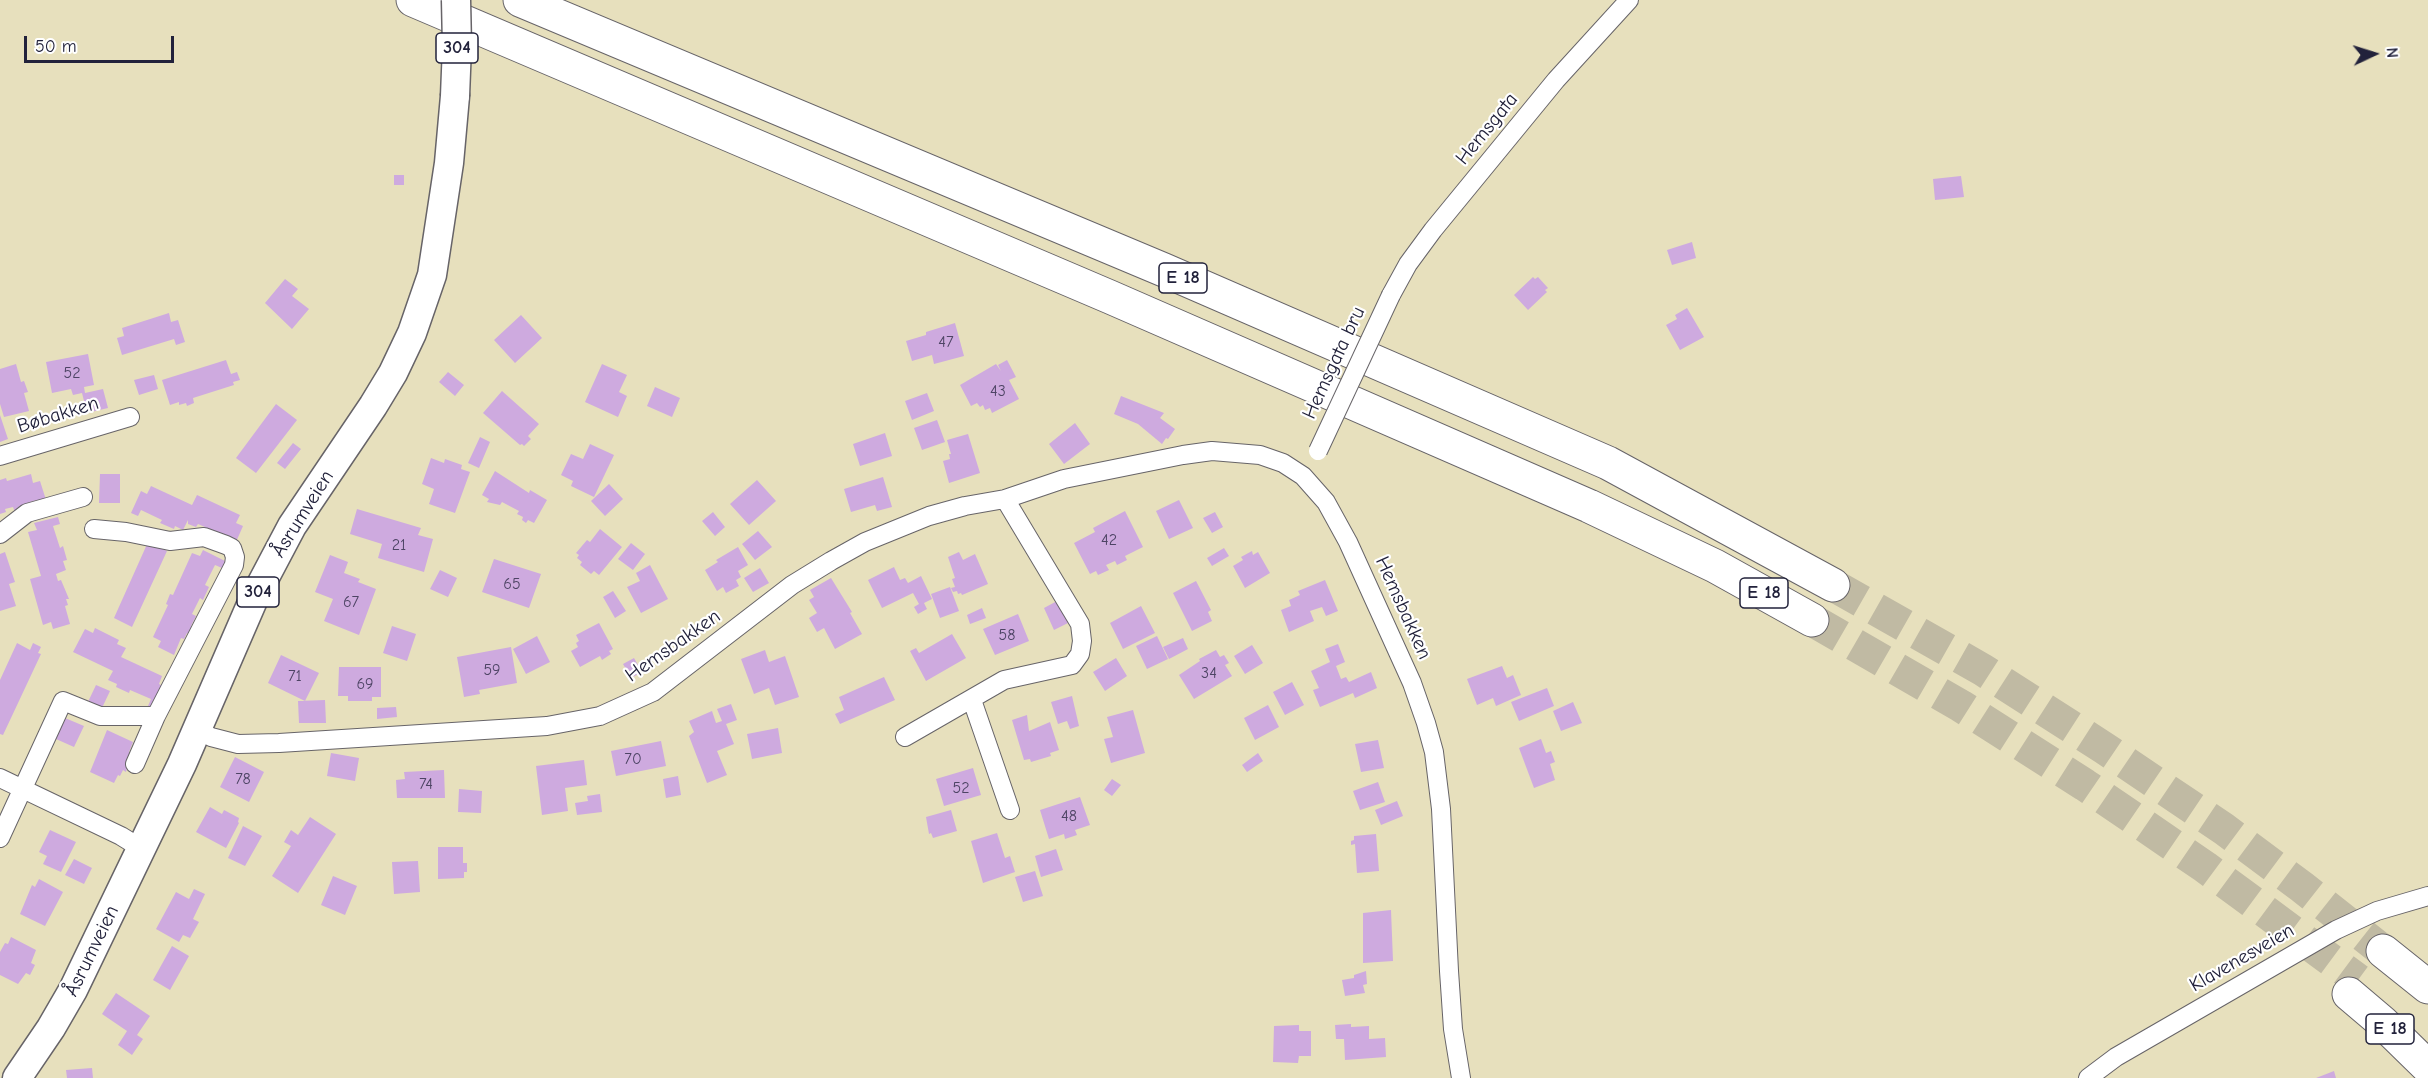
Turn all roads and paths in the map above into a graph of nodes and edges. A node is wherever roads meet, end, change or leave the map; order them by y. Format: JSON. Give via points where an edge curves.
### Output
{"nodes":[{"id":1,"x":413,"y":0,"type":"edge"},
{"id":2,"x":456,"y":0,"type":"edge"},
{"id":3,"x":520,"y":0,"type":"edge"},
{"id":4,"x":1629,"y":0,"type":"edge"},
{"id":5,"x":1391,"y":295,"type":"joint"},
{"id":6,"x":130,"y":417,"type":"dead end"},
{"id":7,"x":0,"y":456,"type":"edge"},
{"id":8,"x":1303,"y":476,"type":"junction"},
{"id":9,"x":83,"y":497,"type":"dead end"},
{"id":10,"x":1005,"y":499,"type":"junction"},
{"id":11,"x":94,"y":529,"type":"dead end"},
{"id":12,"x":0,"y":534,"type":"edge"},
{"id":13,"x":1833,"y":585,"type":"tunnel mouth"},
{"id":14,"x":1812,"y":620,"type":"tunnel mouth"},
{"id":15,"x":972,"y":700,"type":"junction"},
{"id":16,"x":156,"y":716,"type":"junction"},
{"id":17,"x":197,"y":729,"type":"junction"},
{"id":18,"x":905,"y":737,"type":"dead end"},
{"id":19,"x":135,"y":764,"type":"dead end"},
{"id":20,"x":0,"y":778,"type":"edge"},
{"id":21,"x":24,"y":790,"type":"junction"},
{"id":22,"x":1010,"y":810,"type":"dead end"},
{"id":23,"x":0,"y":838,"type":"edge"},
{"id":24,"x":142,"y":849,"type":"junction"},
{"id":25,"x":2428,"y":896,"type":"edge"},
{"id":26,"x":2428,"y":965,"type":"edge"},
{"id":27,"x":2428,"y":987,"type":"edge"},
{"id":28,"x":2428,"y":1035,"type":"edge"},
{"id":29,"x":2428,"y":1067,"type":"edge"},
{"id":30,"x":17,"y":1078,"type":"edge"},
{"id":31,"x":1461,"y":1078,"type":"edge"},
{"id":32,"x":2088,"y":1078,"type":"edge"}],
"edges":[{"from":1,"to":14,"type":"highway","number":"E 18","via":[[1546,487],[1715,566]]},
{"from":2,"to":17,"type":"main road","name":"Åsrumveien","number":"304","bridge":true,"via":[[455,96],[449,163],[432,275],[412,333],[373,406],[292,526],[254,598]]},
{"from":3,"to":13,"type":"highway","number":"E 18","via":[[1164,270],[1608,463]]},
{"from":4,"to":5,"type":"street","name":"Hemsgata","via":[[1556,80],[1433,230]]},
{"from":5,"to":8,"type":"street","name":"Hemsgata bru","bridge":true},
{"from":6,"to":7,"type":"street","name":"Bøbakken"},
{"from":8,"to":10,"type":"street","name":"Hemsbakken","via":[[1260,455],[1212,451],[1064,479]]},
{"from":8,"to":31,"type":"street","name":"Hemsbakken","via":[[1326,502],[1348,542],[1412,683],[1434,752],[1442,819],[1453,1029]]},
{"from":9,"to":12,"type":"street","via":[[27,513]]},
{"from":10,"to":15,"type":"street","via":[[1080,624],[1080,654],[1072,664],[1004,680]]},
{"from":10,"to":17,"type":"street","name":"Hemsbakken","via":[[929,516],[865,542],[792,585],[653,692],[600,716],[547,726],[279,743],[238,744]]},
{"from":11,"to":16,"type":"street","via":[[170,541],[204,537],[232,548],[235,557]]},
{"from":15,"to":18,"type":"street"},
{"from":15,"to":22,"type":"street"},
{"from":16,"to":19,"type":"street"},
{"from":16,"to":21,"type":"street","via":[[100,716],[63,701]]},
{"from":17,"to":24,"type":"main road","name":"Åsrumveien","number":"304"},
{"from":20,"to":21,"type":"street"},
{"from":21,"to":23,"type":"street"},
{"from":21,"to":24,"type":"street"},
{"from":24,"to":30,"type":"main road","name":"Åsrumveien","number":"304","via":[[73,990]]},
{"from":25,"to":32,"type":"street","name":"Klavenesveien","via":[[2377,911],[2336,930],[2116,1057]]},
{"from":26,"to":27,"type":"highway","via":[[2388,945]]},
{"from":28,"to":29,"type":"highway","number":"E 18","via":[[2354,987],[2382,1022]]}]}
